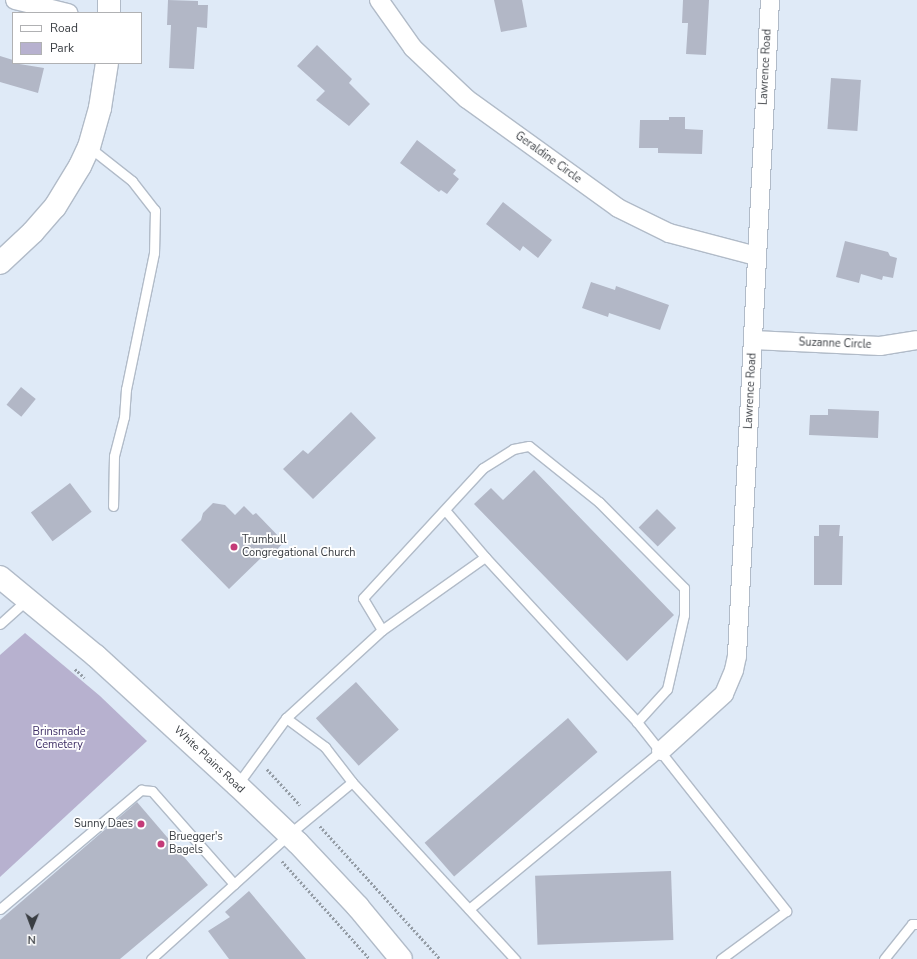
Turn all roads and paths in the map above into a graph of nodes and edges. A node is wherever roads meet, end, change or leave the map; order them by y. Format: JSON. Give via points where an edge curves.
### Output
{"nodes":[{"id":1,"x":15,"y":0,"type":"edge"},
{"id":2,"x":109,"y":0,"type":"edge"},
{"id":3,"x":379,"y":0,"type":"edge"},
{"id":4,"x":770,"y":0,"type":"edge"},
{"id":5,"x":64,"y":12,"type":"edge"},
{"id":6,"x":109,"y":12,"type":"edge"},
{"id":7,"x":107,"y":64,"type":"edge"},
{"id":8,"x":89,"y":147,"type":"junction"},
{"id":9,"x":756,"y":256,"type":"junction"},
{"id":10,"x":0,"y":263,"type":"edge"},
{"id":11,"x":753,"y":340,"type":"junction"},
{"id":12,"x":917,"y":340,"type":"edge"},
{"id":13,"x":113,"y":506,"type":"dead end"},
{"id":14,"x":445,"y":510,"type":"junction"},
{"id":15,"x":485,"y":556,"type":"junction"},
{"id":16,"x":0,"y":577,"type":"edge"},
{"id":17,"x":28,"y":599,"type":"junction"},
{"id":18,"x":0,"y":624,"type":"edge"},
{"id":19,"x":382,"y":630,"type":"junction"},
{"id":20,"x":70,"y":665,"type":"dead end"},
{"id":21,"x":88,"y":680,"type":"dead end"},
{"id":22,"x":286,"y":718,"type":"junction"},
{"id":23,"x":637,"y":722,"type":"junction"},
{"id":24,"x":661,"y":751,"type":"junction"},
{"id":25,"x":257,"y":758,"type":"junction"},
{"id":26,"x":352,"y":782,"type":"junction"},
{"id":27,"x":237,"y":785,"type":"junction"},
{"id":28,"x":310,"y":816,"type":"junction"},
{"id":29,"x":288,"y":835,"type":"junction"},
{"id":30,"x":272,"y":850,"type":"junction"},
{"id":31,"x":234,"y":884,"type":"junction"},
{"id":32,"x":0,"y":909,"type":"edge"},
{"id":33,"x":469,"y":909,"type":"junction"},
{"id":34,"x":917,"y":924,"type":"edge"},
{"id":35,"x":151,"y":959,"type":"edge"},
{"id":36,"x":370,"y":959,"type":"edge"},
{"id":37,"x":401,"y":959,"type":"edge"},
{"id":38,"x":440,"y":959,"type":"edge"},
{"id":39,"x":515,"y":959,"type":"edge"},
{"id":40,"x":721,"y":959,"type":"edge"},
{"id":41,"x":884,"y":959,"type":"edge"}],
"edges":[{"from":1,"to":5,"type":"street"},
{"from":2,"to":6,"type":"main road"},
{"from":3,"to":9,"type":"street","name":"Geraldine Circle","via":[[413,48],[467,99],[612,203],[669,233]]},
{"from":4,"to":9,"type":"street","name":"Lawrence Road"},
{"from":7,"to":8,"type":"main road","via":[[100,108]]},
{"from":8,"to":10,"type":"main road","via":[[55,207]]},
{"from":8,"to":13,"type":"lane","via":[[132,181],[155,210],[154,253],[126,389],[124,417],[114,456]]},
{"from":9,"to":11,"type":"street","name":"Lawrence Road"},
{"from":11,"to":12,"type":"street","name":"Suzanne Circle","via":[[880,346]]},
{"from":11,"to":24,"type":"street","name":"Lawrence Road","via":[[734,670],[724,694],[715,704]]},
{"from":14,"to":15,"type":"lane"},
{"from":14,"to":19,"type":"lane","via":[[362,598]]},
{"from":14,"to":23,"type":"lane","via":[[483,468],[513,449],[528,446],[599,502],[684,588],[684,615],[667,689]]},
{"from":15,"to":19,"type":"lane"},
{"from":15,"to":23,"type":"lane"},
{"from":16,"to":17,"type":"main road","name":"White Plains Road"},
{"from":17,"to":18,"type":"lane"},
{"from":17,"to":27,"type":"main road","name":"White Plains Road","via":[[96,656]]},
{"from":19,"to":22,"type":"lane"},
{"from":20,"to":21,"type":"path"},
{"from":22,"to":25,"type":"lane"},
{"from":22,"to":26,"type":"lane","via":[[325,747]]},
{"from":23,"to":24,"type":"lane"},
{"from":24,"to":33,"type":"lane"},
{"from":24,"to":40,"type":"lane","via":[[786,911]]},
{"from":25,"to":27,"type":"lane"},
{"from":25,"to":28,"type":"path"},
{"from":26,"to":28,"type":"lane"},
{"from":26,"to":33,"type":"lane"},
{"from":27,"to":29,"type":"main road","name":"White Plains Road"},
{"from":28,"to":29,"type":"lane"},
{"from":28,"to":38,"type":"path"},
{"from":29,"to":30,"type":"lane"},
{"from":29,"to":37,"type":"main road","name":"White Plains Road","via":[[358,907]]},
{"from":30,"to":31,"type":"lane"},
{"from":30,"to":36,"type":"path"},
{"from":31,"to":32,"type":"lane","via":[[152,791],[141,790]]},
{"from":31,"to":35,"type":"lane"},
{"from":33,"to":39,"type":"lane"},
{"from":34,"to":41,"type":"lane","via":[[912,924]]}]}
